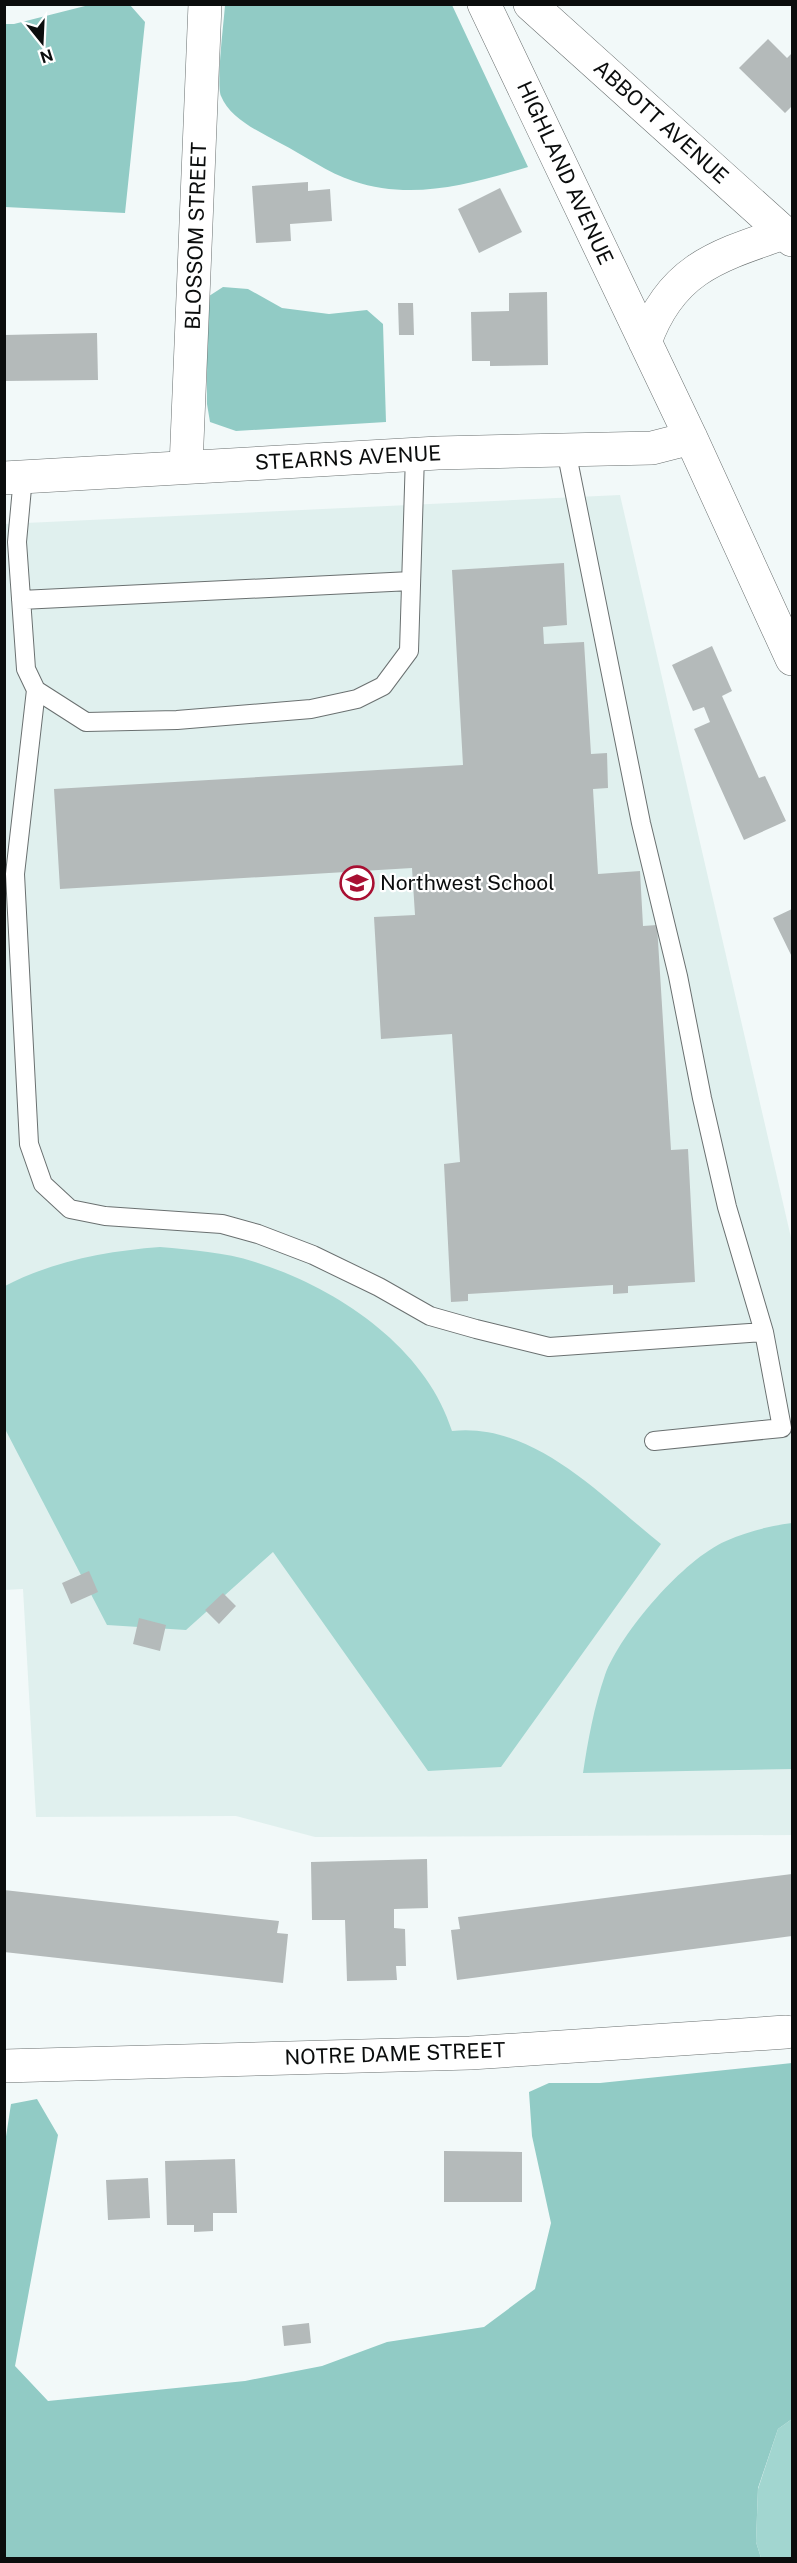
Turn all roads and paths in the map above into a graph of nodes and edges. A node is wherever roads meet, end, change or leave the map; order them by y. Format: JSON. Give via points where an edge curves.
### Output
{"nodes":[{"id":1,"x":205,"y":4,"type":"edge"},
{"id":2,"x":484,"y":4,"type":"edge"},
{"id":3,"x":530,"y":4,"type":"edge"},
{"id":4,"x":788,"y":237,"type":"edge"},
{"id":5,"x":645,"y":342,"type":"junction"},
{"id":6,"x":691,"y":438,"type":"junction"},
{"id":7,"x":566,"y":450,"type":"junction"},
{"id":8,"x":415,"y":454,"type":"junction"},
{"id":9,"x":186,"y":468,"type":"junction"},
{"id":10,"x":14,"y":477,"type":"edge"},
{"id":11,"x":411,"y":581,"type":"junction"},
{"id":12,"x":21,"y":600,"type":"junction"},
{"id":13,"x":792,"y":660,"type":"edge"},
{"id":14,"x":36,"y":690,"type":"junction"},
{"id":15,"x":764,"y":1332,"type":"junction"},
{"id":16,"x":654,"y":1441,"type":"dead end"},
{"id":17,"x":786,"y":2032,"type":"dead end"},
{"id":18,"x":4,"y":2066,"type":"edge"}],
"edges":[{"from":1,"to":9,"type":"street","name":"BLOSSOM STREET"},
{"from":2,"to":5,"type":"street","name":"HIGHLAND AVENUE"},
{"from":3,"to":4,"type":"street","name":"ABBOTT AVENUE"},
{"from":4,"to":5,"type":"street","via":[[728,252],[688,275],[651,325]]},
{"from":5,"to":6,"type":"street","name":"HIGHLAND AVENUE"},
{"from":6,"to":7,"type":"street","name":"STEARNS AVENUE","via":[[652,448]]},
{"from":6,"to":13,"type":"street","name":"HIGHLAND AVENUE"},
{"from":7,"to":8,"type":"street","name":"STEARNS AVENUE"},
{"from":7,"to":15,"type":"lane","via":[[641,823],[702,1098],[727,1207]]},
{"from":8,"to":9,"type":"street","name":"STEARNS AVENUE"},
{"from":8,"to":11,"type":"lane"},
{"from":9,"to":10,"type":"street","name":"STEARNS AVENUE"},
{"from":10,"to":12,"type":"lane"},
{"from":11,"to":12,"type":"lane"},
{"from":11,"to":14,"type":"lane","via":[[409,651],[383,686],[357,699],[311,709],[177,720],[86,722]]},
{"from":12,"to":14,"type":"lane","via":[[26,669]]},
{"from":14,"to":15,"type":"lane","via":[[15,874],[29,1144],[43,1184],[70,1209],[105,1216],[231,1226],[313,1255],[429,1316],[549,1347]]},
{"from":15,"to":16,"type":"lane","via":[[782,1428]]},
{"from":17,"to":18,"type":"street","name":"NOTRE DAME STREET","via":[[470,2053]]}]}
